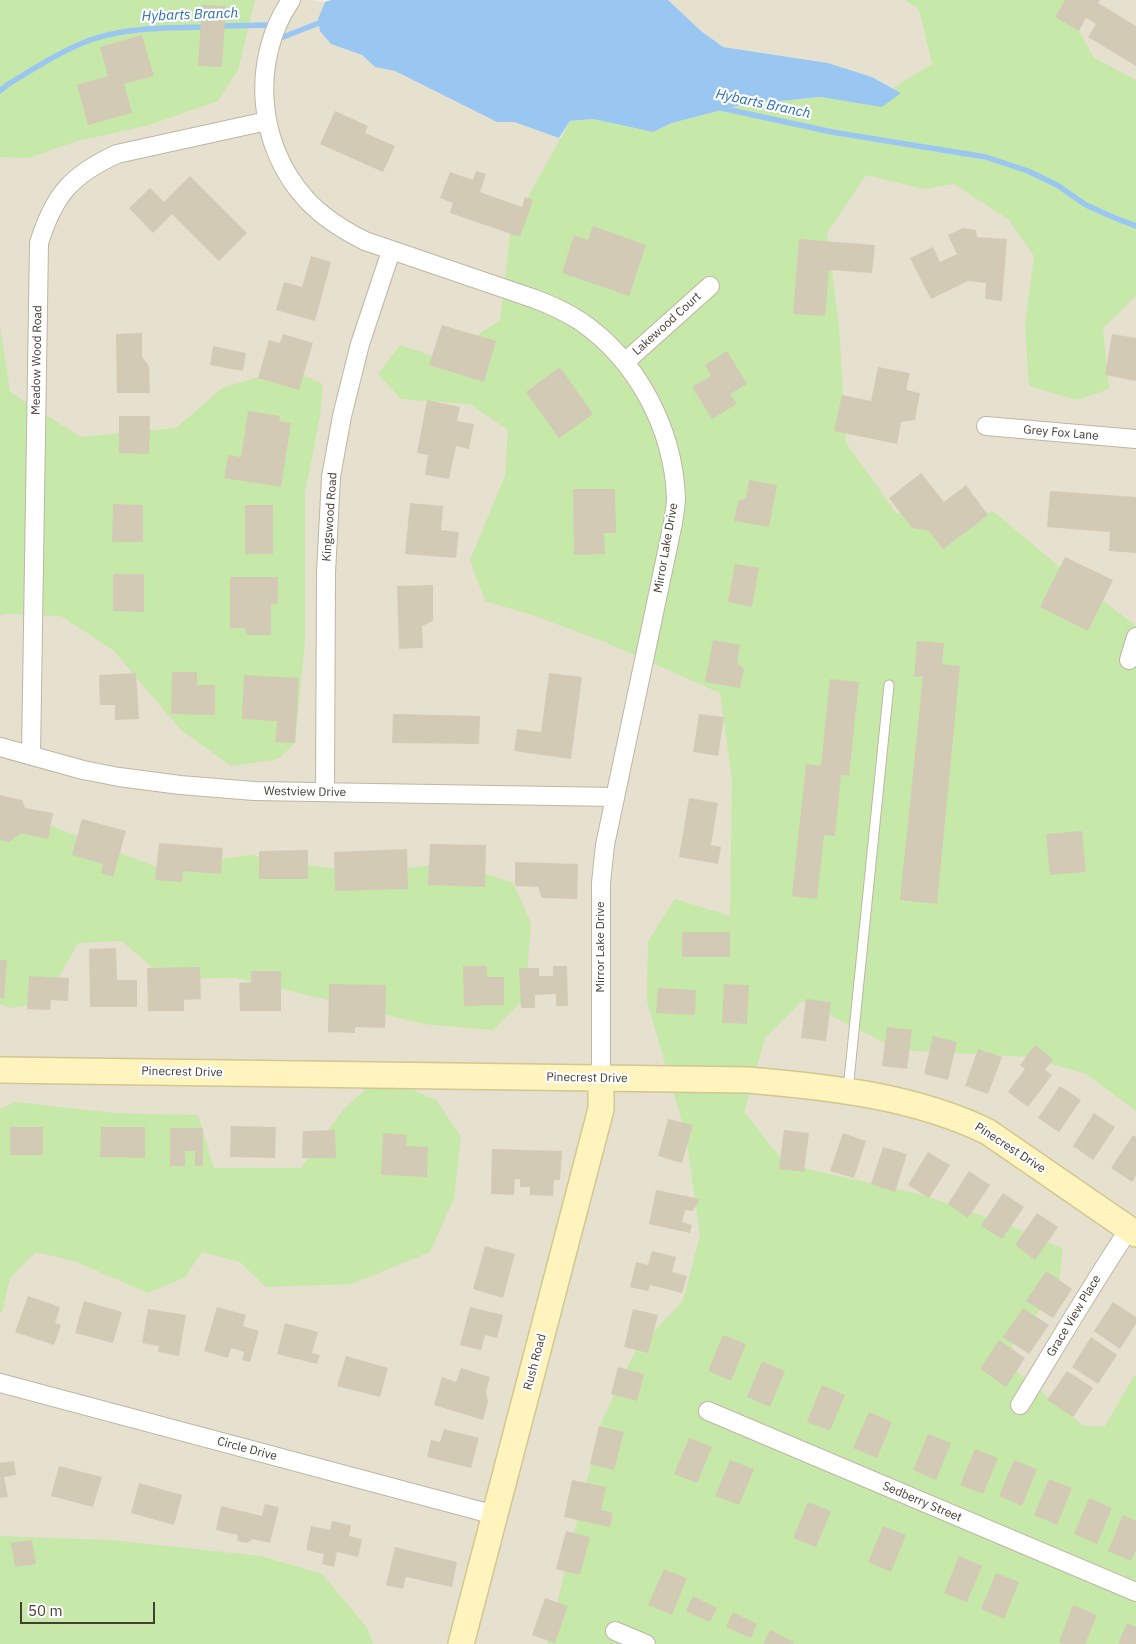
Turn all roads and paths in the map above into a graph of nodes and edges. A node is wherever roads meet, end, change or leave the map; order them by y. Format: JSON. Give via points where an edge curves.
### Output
{"nodes":[{"id":1,"x":291,"y":0,"type":"edge"},
{"id":2,"x":267,"y":121,"type":"junction"},
{"id":3,"x":391,"y":251,"type":"junction"},
{"id":4,"x":710,"y":286,"type":"dead end"},
{"id":5,"x":625,"y":362,"type":"junction"},
{"id":6,"x":986,"y":426,"type":"dead end"},
{"id":7,"x":1136,"y":439,"type":"edge"},
{"id":8,"x":1136,"y":637,"type":"edge"},
{"id":9,"x":1129,"y":660,"type":"dead end"},
{"id":10,"x":889,"y":685,"type":"dead end"},
{"id":11,"x":0,"y":747,"type":"edge"},
{"id":12,"x":31,"y":755,"type":"junction"},
{"id":13,"x":325,"y":792,"type":"junction"},
{"id":14,"x":615,"y":796,"type":"junction"},
{"id":15,"x":0,"y":1070,"type":"edge"},
{"id":16,"x":601,"y":1078,"type":"junction"},
{"id":17,"x":848,"y":1092,"type":"junction"},
{"id":18,"x":1132,"y":1231,"type":"edge"},
{"id":19,"x":0,"y":1383,"type":"edge"},
{"id":20,"x":1020,"y":1405,"type":"dead end"},
{"id":21,"x":708,"y":1411,"type":"dead end"},
{"id":22,"x":495,"y":1515,"type":"junction"},
{"id":23,"x":1136,"y":1592,"type":"edge"},
{"id":24,"x":615,"y":1631,"type":"dead end"},
{"id":25,"x":461,"y":1644,"type":"edge"},
{"id":26,"x":646,"y":1644,"type":"edge"}],
"edges":[{"from":1,"to":2,"type":"street","name":"Mirror Lake Drive","via":[[268,53],[264,102]]},
{"from":2,"to":3,"type":"street","name":"Mirror Lake Drive","via":[[278,157],[291,179],[323,216],[344,230]]},
{"from":2,"to":12,"type":"street","name":"Meadow Wood Road","via":[[117,154],[94,164],[75,179],[47,219],[39,243]]},
{"from":3,"to":5,"type":"street","name":"Mirror Lake Drive","via":[[558,308],[599,336]]},
{"from":3,"to":13,"type":"street","name":"Kingswood Road","via":[[360,344],[331,477],[326,573]]},
{"from":4,"to":5,"type":"street","name":"Lakewood Court"},
{"from":5,"to":14,"type":"street","name":"Mirror Lake Drive","via":[[657,415],[669,450],[676,499]]},
{"from":6,"to":7,"type":"street","name":"Grey Fox Lane"},
{"from":8,"to":9,"type":"street"},
{"from":10,"to":17,"type":"lane"},
{"from":11,"to":12,"type":"street","name":"Westview Drive"},
{"from":12,"to":13,"type":"street","name":"Westview Drive","via":[[83,770],[180,785]]},
{"from":13,"to":14,"type":"street","name":"Westview Drive"},
{"from":14,"to":16,"type":"street","name":"Mirror Lake Drive","via":[[601,884]]},
{"from":15,"to":16,"type":"street","name":"Pinecrest Drive"},
{"from":16,"to":17,"type":"street","name":"Pinecrest Drive","via":[[748,1080]]},
{"from":16,"to":22,"type":"street","name":"Rush Road","via":[[601,1109]]},
{"from":17,"to":18,"type":"street","name":"Pinecrest Drive","via":[[966,1121],[988,1132]]},
{"from":18,"to":20,"type":"street","name":"Grace View Place","via":[[1093,1283]]},
{"from":19,"to":22,"type":"street","name":"Circle Drive"},
{"from":21,"to":23,"type":"street","name":"Sedberry Street"},
{"from":22,"to":25,"type":"street","name":"Rush Road"},
{"from":24,"to":26,"type":"street"}]}
